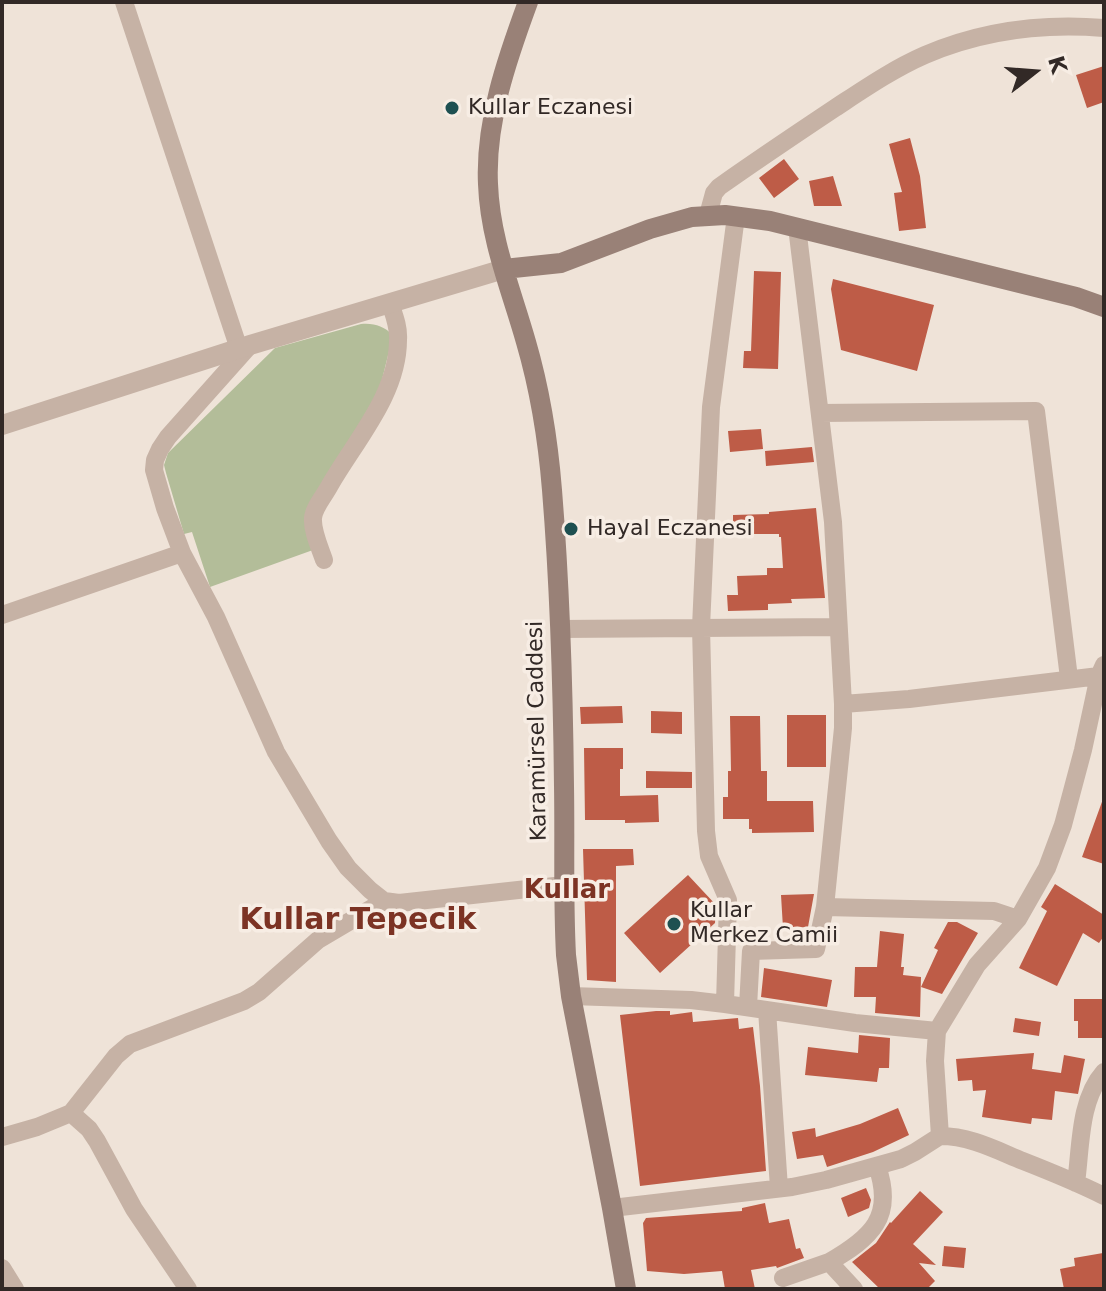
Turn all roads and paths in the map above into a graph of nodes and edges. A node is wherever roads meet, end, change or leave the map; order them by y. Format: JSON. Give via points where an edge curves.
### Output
{"nodes":[{"id":1,"x":124,"y":2,"type":"edge"},
{"id":2,"x":528,"y":2,"type":"edge"},
{"id":3,"x":1104,"y":28,"type":"edge"},
{"id":4,"x":708,"y":215,"type":"junction"},
{"id":5,"x":736,"y":216,"type":"junction"},
{"id":6,"x":797,"y":227,"type":"junction"},
{"id":7,"x":504,"y":269,"type":"junction"},
{"id":8,"x":390,"y":303,"type":"junction"},
{"id":9,"x":1104,"y":307,"type":"edge"},
{"id":10,"x":244,"y":347,"type":"junction"},
{"id":11,"x":820,"y":413,"type":"junction"},
{"id":12,"x":2,"y":425,"type":"edge"},
{"id":13,"x":182,"y":553,"type":"junction"},
{"id":14,"x":324,"y":560,"type":"dead end"},
{"id":15,"x":2,"y":615,"type":"edge"},
{"id":16,"x":701,"y":627,"type":"junction"},
{"id":17,"x":838,"y":627,"type":"junction"},
{"id":18,"x":560,"y":629,"type":"junction"},
{"id":19,"x":1102,"y":671,"type":"edge"},
{"id":20,"x":1069,"y":678,"type":"junction"},
{"id":21,"x":843,"y":704,"type":"junction"},
{"id":22,"x":564,"y":885,"type":"junction"},
{"id":23,"x":384,"y":901,"type":"junction"},
{"id":24,"x":825,"y":907,"type":"junction"},
{"id":25,"x":1018,"y":919,"type":"junction"},
{"id":26,"x":571,"y":996,"type":"junction"},
{"id":27,"x":725,"y":1004,"type":"junction"},
{"id":28,"x":757,"y":1008,"type":"junction"},
{"id":29,"x":937,"y":1031,"type":"junction"},
{"id":30,"x":1104,"y":1072,"type":"edge"},
{"id":31,"x":71,"y":1113,"type":"junction"},
{"id":32,"x":940,"y":1136,"type":"junction"},
{"id":33,"x":2,"y":1137,"type":"edge"},
{"id":34,"x":877,"y":1166,"type":"junction"},
{"id":35,"x":1076,"y":1183,"type":"junction"},
{"id":36,"x":779,"y":1188,"type":"junction"},
{"id":37,"x":1104,"y":1196,"type":"edge"},
{"id":38,"x":612,"y":1208,"type":"junction"},
{"id":39,"x":829,"y":1262,"type":"junction"},
{"id":40,"x":2,"y":1268,"type":"edge"},
{"id":41,"x":783,"y":1278,"type":"dead end"},
{"id":42,"x":621,"y":1288,"type":"edge"},
{"id":43,"x":15,"y":1289,"type":"edge"},
{"id":44,"x":188,"y":1289,"type":"edge"},
{"id":45,"x":854,"y":1289,"type":"edge"}],
"edges":[{"from":1,"to":10,"type":"street"},
{"from":2,"to":7,"type":"main road","name":"Karamürsel Caddesi","via":[[496,105],[489,155],[490,209]]},
{"from":3,"to":4,"type":"street","via":[[1023,28],[955,44],[910,62],[719,187]]},
{"from":4,"to":5,"type":"main road"},
{"from":4,"to":7,"type":"main road","via":[[674,221],[561,263]]},
{"from":5,"to":6,"type":"main road"},
{"from":5,"to":16,"type":"street","via":[[711,407]]},
{"from":6,"to":9,"type":"main road"},
{"from":6,"to":11,"type":"street"},
{"from":7,"to":8,"type":"street"},
{"from":7,"to":18,"type":"main road","name":"Karamürsel Caddesi","via":[[545,427]]},
{"from":8,"to":10,"type":"street"},
{"from":8,"to":14,"type":"street","via":[[398,340],[390,383],[312,521]]},
{"from":10,"to":12,"type":"street"},
{"from":10,"to":13,"type":"street","via":[[168,437],[155,460],[158,485]]},
{"from":11,"to":17,"type":"street"},
{"from":11,"to":20,"type":"street","via":[[1036,411]]},
{"from":13,"to":15,"type":"street"},
{"from":13,"to":23,"type":"street","via":[[283,764],[348,868]]},
{"from":16,"to":17,"type":"street"},
{"from":16,"to":18,"type":"street"},
{"from":16,"to":27,"type":"street","via":[[706,831],[709,856],[728,900]]},
{"from":17,"to":21,"type":"street"},
{"from":18,"to":22,"type":"main road","name":"Karamürsel Caddesi"},
{"from":19,"to":20,"type":"street"},
{"from":19,"to":25,"type":"street","via":[[1063,825],[1047,868]]},
{"from":20,"to":21,"type":"street"},
{"from":21,"to":24,"type":"street"},
{"from":22,"to":23,"type":"street"},
{"from":22,"to":26,"type":"main road","name":"Karamürsel Caddesi"},
{"from":23,"to":31,"type":"street","via":[[318,940],[244,1001],[130,1044]]},
{"from":24,"to":25,"type":"street","via":[[994,911]]},
{"from":24,"to":28,"type":"street","via":[[816,949],[751,951]]},
{"from":25,"to":29,"type":"street","via":[[977,965]]},
{"from":26,"to":27,"type":"street"},
{"from":26,"to":38,"type":"main road","name":"Karamürsel Caddesi"},
{"from":27,"to":28,"type":"street"},
{"from":28,"to":29,"type":"street"},
{"from":28,"to":36,"type":"street"},
{"from":29,"to":32,"type":"street"},
{"from":30,"to":35,"type":"street","via":[[1089,1096]]},
{"from":31,"to":33,"type":"street"},
{"from":31,"to":44,"type":"street","via":[[97,1141]]},
{"from":32,"to":34,"type":"street"},
{"from":32,"to":35,"type":"street","via":[[981,1144]]},
{"from":34,"to":36,"type":"street"},
{"from":34,"to":39,"type":"street","via":[[884,1196],[878,1221],[852,1249]]},
{"from":35,"to":37,"type":"street"},
{"from":36,"to":38,"type":"street"},
{"from":38,"to":42,"type":"main road","name":"Karamürsel Caddesi"},
{"from":39,"to":41,"type":"street"},
{"from":39,"to":45,"type":"street"},
{"from":40,"to":43,"type":"street"}]}
